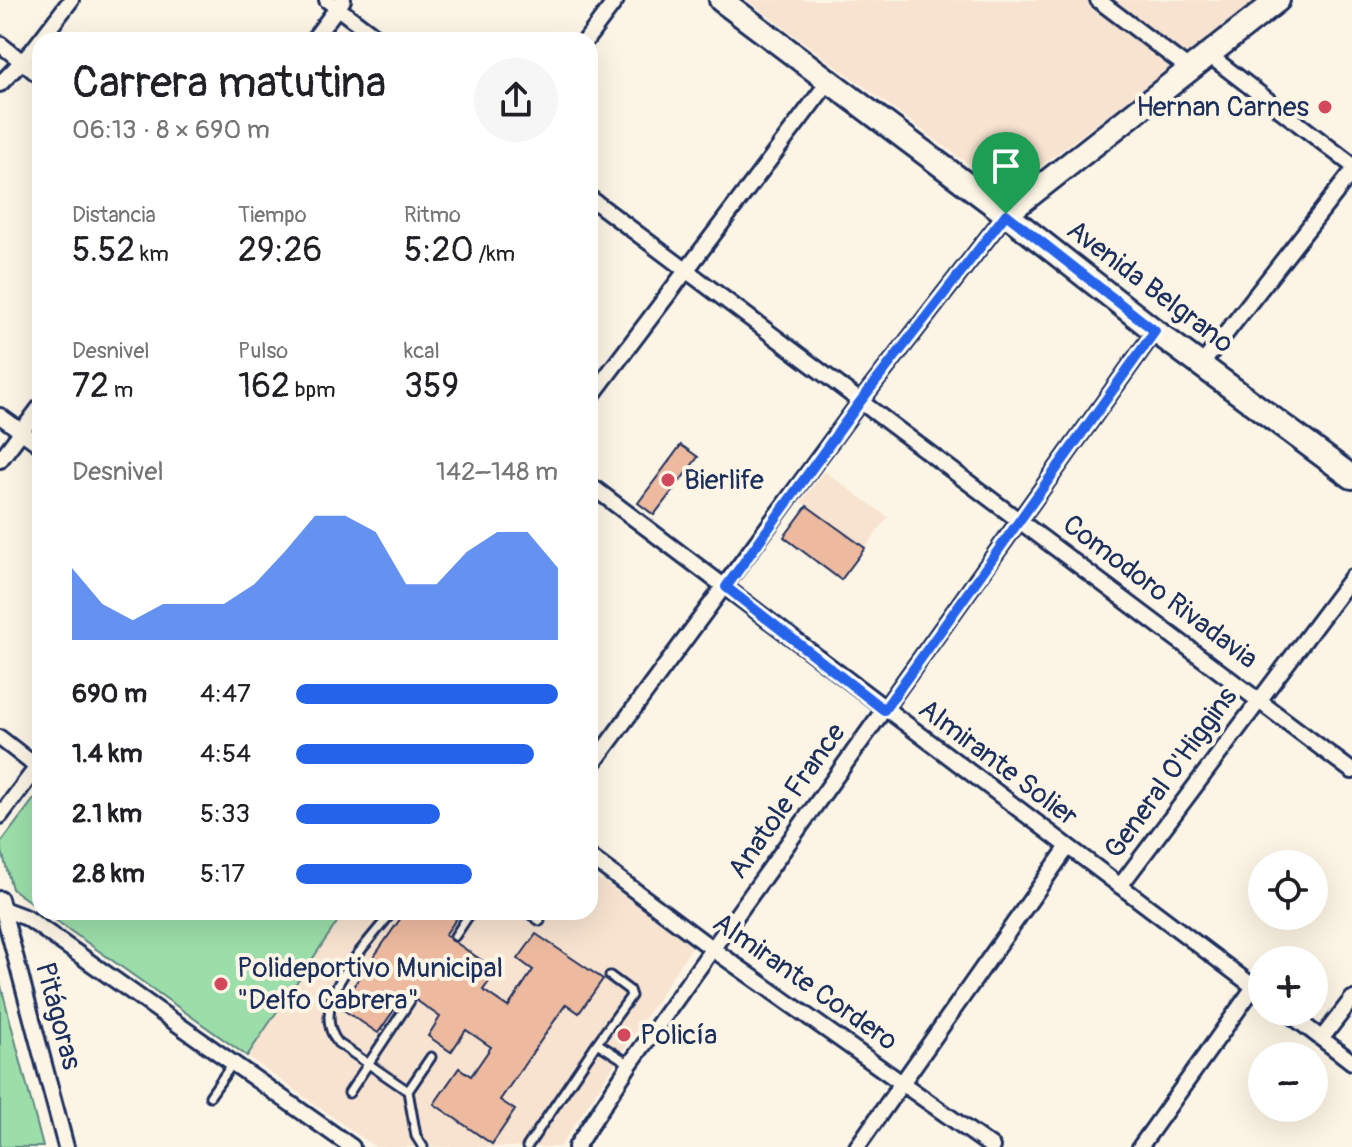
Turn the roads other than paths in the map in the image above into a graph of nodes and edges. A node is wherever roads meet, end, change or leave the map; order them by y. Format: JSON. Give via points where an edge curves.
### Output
{"nodes":[{"id":1,"x":71,"y":0,"type":"edge"},
{"id":2,"x":616,"y":0,"type":"edge"},
{"id":3,"x":721,"y":0,"type":"edge"},
{"id":4,"x":1098,"y":0,"type":"edge"},
{"id":5,"x":1278,"y":0,"type":"edge"},
{"id":6,"x":336,"y":3,"type":"edge"},
{"id":7,"x":45,"y":32,"type":"edge"},
{"id":8,"x":318,"y":32,"type":"edge"},
{"id":9,"x":370,"y":32,"type":"edge"},
{"id":10,"x":592,"y":32,"type":"edge"},
{"id":11,"x":0,"y":44,"type":"edge"},
{"id":12,"x":32,"y":48,"type":"edge"},
{"id":13,"x":1209,"y":55,"type":"junction"},
{"id":14,"x":21,"y":61,"type":"junction"},
{"id":15,"x":1189,"y":69,"type":"junction"},
{"id":16,"x":32,"y":70,"type":"edge"},
{"id":17,"x":829,"y":81,"type":"junction"},
{"id":18,"x":0,"y":84,"type":"edge"},
{"id":19,"x":1352,"y":165,"type":"edge"},
{"id":20,"x":1352,"y":172,"type":"edge"},
{"id":21,"x":598,"y":204,"type":"edge"},
{"id":22,"x":1006,"y":214,"type":"junction"},
{"id":23,"x":686,"y":270,"type":"junction"},
{"id":24,"x":1155,"y":331,"type":"junction"},
{"id":25,"x":1202,"y":364,"type":"junction"},
{"id":26,"x":598,"y":387,"type":"edge"},
{"id":27,"x":860,"y":402,"type":"junction"},
{"id":28,"x":0,"y":416,"type":"edge"},
{"id":29,"x":32,"y":418,"type":"edge"},
{"id":30,"x":22,"y":431,"type":"junction"},
{"id":31,"x":32,"y":439,"type":"edge"},
{"id":32,"x":0,"y":460,"type":"edge"},
{"id":33,"x":1352,"y":477,"type":"edge"},
{"id":34,"x":598,"y":491,"type":"edge"},
{"id":35,"x":1020,"y":521,"type":"junction"},
{"id":36,"x":1352,"y":577,"type":"edge"},
{"id":37,"x":726,"y":587,"type":"junction"},
{"id":38,"x":1258,"y":699,"type":"junction"},
{"id":39,"x":884,"y":710,"type":"junction"},
{"id":40,"x":0,"y":738,"type":"edge"},
{"id":41,"x":598,"y":757,"type":"edge"},
{"id":42,"x":32,"y":760,"type":"edge"},
{"id":43,"x":1352,"y":771,"type":"edge"},
{"id":44,"x":32,"y":774,"type":"edge"},
{"id":45,"x":0,"y":816,"type":"edge"},
{"id":46,"x":1067,"y":848,"type":"junction"},
{"id":47,"x":598,"y":863,"type":"edge"},
{"id":48,"x":1120,"y":886,"type":"junction"},
{"id":49,"x":2,"y":904,"type":"edge"},
{"id":50,"x":386,"y":920,"type":"edge"},
{"id":51,"x":466,"y":920,"type":"edge"},
{"id":52,"x":455,"y":936,"type":"dead end"},
{"id":53,"x":714,"y":950,"type":"junction"},
{"id":54,"x":610,"y":976,"type":"dead end"},
{"id":55,"x":1248,"y":982,"type":"edge"},
{"id":56,"x":1352,"y":999,"type":"edge"},
{"id":57,"x":410,"y":1001,"type":"dead end"},
{"id":58,"x":1248,"y":1003,"type":"edge"},
{"id":59,"x":1306,"y":1026,"type":"edge"},
{"id":60,"x":1322,"y":1038,"type":"junction"},
{"id":61,"x":597,"y":1043,"type":"junction"},
{"id":62,"x":431,"y":1057,"type":"dead end"},
{"id":63,"x":1352,"y":1062,"type":"edge"},
{"id":64,"x":233,"y":1063,"type":"junction"},
{"id":65,"x":369,"y":1063,"type":"junction"},
{"id":66,"x":630,"y":1064,"type":"junction"},
{"id":67,"x":903,"y":1083,"type":"junction"},
{"id":68,"x":408,"y":1091,"type":"junction"},
{"id":69,"x":349,"y":1093,"type":"dead end"},
{"id":70,"x":210,"y":1096,"type":"dead end"},
{"id":71,"x":66,"y":1147,"type":"edge"},
{"id":72,"x":352,"y":1147,"type":"edge"},
{"id":73,"x":423,"y":1147,"type":"edge"},
{"id":74,"x":527,"y":1147,"type":"edge"},
{"id":75,"x":576,"y":1147,"type":"edge"},
{"id":76,"x":857,"y":1147,"type":"edge"},
{"id":77,"x":992,"y":1147,"type":"edge"},
{"id":78,"x":1140,"y":1147,"type":"edge"}],
"edges":[{"from":1,"to":7,"type":"street"},
{"from":2,"to":10,"type":"street"},
{"from":3,"to":17,"type":"street","name":"Avenida Belgrano"},
{"from":4,"to":15,"type":"street"},
{"from":5,"to":13,"type":"street"},
{"from":6,"to":8,"type":"street"},
{"from":6,"to":9,"type":"street"},
{"from":11,"to":14,"type":"street"},
{"from":12,"to":14,"type":"street"},
{"from":13,"to":15,"type":"street"},
{"from":13,"to":19,"type":"street"},
{"from":14,"to":16,"type":"street"},
{"from":14,"to":18,"type":"street"},
{"from":15,"to":22,"type":"street"},
{"from":17,"to":22,"type":"street","name":"Avenida Belgrano"},
{"from":17,"to":23,"type":"street"},
{"from":20,"to":25,"type":"street"},
{"from":21,"to":23,"type":"street","name":"Comodoro Rivadavia"},
{"from":22,"to":24,"type":"street","name":"Avenida Belgrano"},
{"from":22,"to":27,"type":"street"},
{"from":23,"to":26,"type":"street"},
{"from":23,"to":27,"type":"street","name":"Comodoro Rivadavia"},
{"from":24,"to":25,"type":"street","name":"Avenida Belgrano"},
{"from":24,"to":35,"type":"street","name":"Anatole France"},
{"from":25,"to":33,"type":"street","name":"Avenida Belgrano"},
{"from":27,"to":35,"type":"street","name":"Comodoro Rivadavia"},
{"from":27,"to":37,"type":"street"},
{"from":28,"to":30,"type":"street"},
{"from":29,"to":30,"type":"street"},
{"from":30,"to":31,"type":"street"},
{"from":30,"to":32,"type":"street"},
{"from":34,"to":37,"type":"street","name":"Almirante Solier"},
{"from":35,"to":38,"type":"street","name":"Comodoro Rivadavia"},
{"from":35,"to":39,"type":"street","name":"Anatole France"},
{"from":36,"to":38,"type":"street","name":"General O'Higgins"},
{"from":37,"to":39,"type":"street","name":"Almirante Solier"},
{"from":37,"to":41,"type":"street"},
{"from":38,"to":43,"type":"street","name":"Comodoro Rivadavia"},
{"from":38,"to":48,"type":"street","name":"General O'Higgins"},
{"from":39,"to":46,"type":"street","name":"Almirante Solier"},
{"from":39,"to":53,"type":"street","name":"Anatole France"},
{"from":40,"to":42,"type":"street"},
{"from":44,"to":45,"type":"street"},
{"from":46,"to":48,"type":"street","name":"Almirante Solier"},
{"from":46,"to":67,"type":"street","name":"General O'Higgins"},
{"from":47,"to":53,"type":"street","name":"Almirante Cordero"},
{"from":48,"to":55,"type":"street","name":"Almirante Solier"},
{"from":49,"to":64,"type":"street"},
{"from":49,"to":71,"type":"street","name":"Pitágoras"},
{"from":50,"to":65,"type":"lane","via":[[328,1006],[333,1036]]},
{"from":51,"to":52,"type":"lane"},
{"from":53,"to":66,"type":"street","name":"Anatole France"},
{"from":53,"to":67,"type":"street","name":"Almirante Cordero"},
{"from":54,"to":61,"type":"lane","via":[[631,996]]},
{"from":56,"to":60,"type":"street"},
{"from":57,"to":65,"type":"lane"},
{"from":58,"to":78,"type":"street"},
{"from":59,"to":60,"type":"street"},
{"from":60,"to":63,"type":"street"},
{"from":61,"to":66,"type":"lane"},
{"from":61,"to":74,"type":"lane"},
{"from":62,"to":68,"type":"lane"},
{"from":64,"to":70,"type":"lane"},
{"from":64,"to":72,"type":"street"},
{"from":65,"to":68,"type":"lane"},
{"from":65,"to":69,"type":"lane"},
{"from":66,"to":75,"type":"street","name":"Anatole France"},
{"from":67,"to":76,"type":"street","name":"General O'Higgins"},
{"from":67,"to":77,"type":"street","name":"Almirante Cordero"},
{"from":68,"to":73,"type":"lane"}]}
